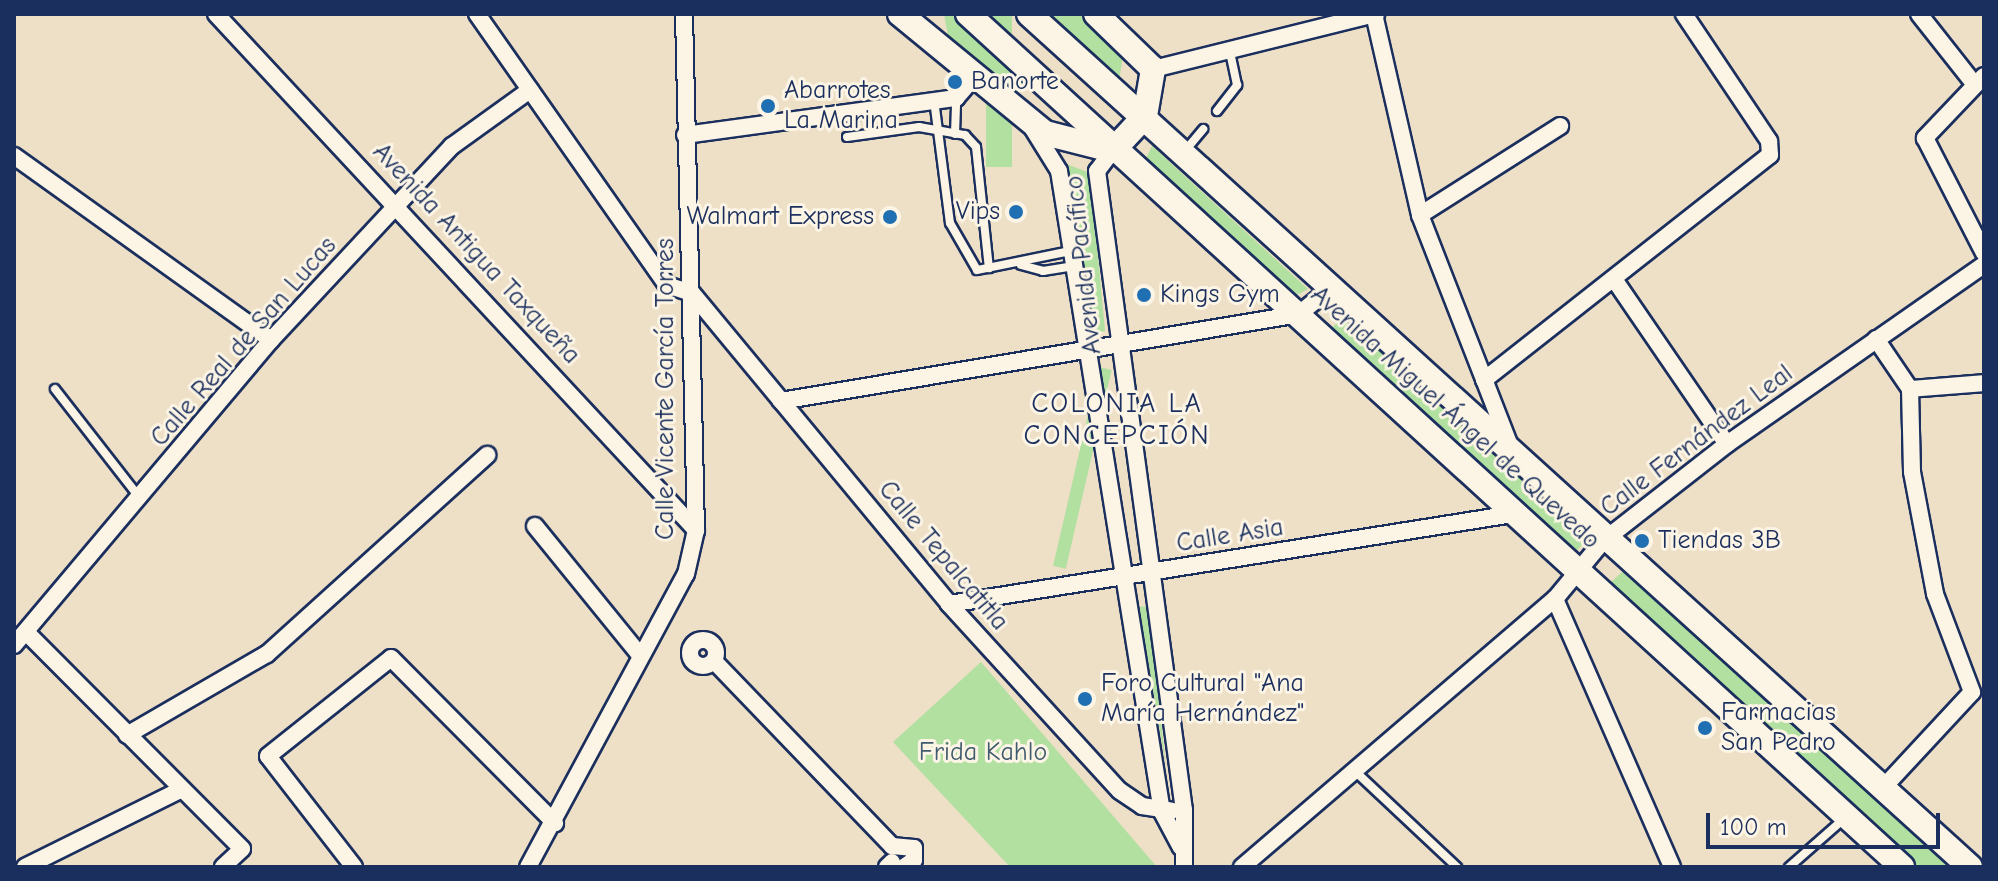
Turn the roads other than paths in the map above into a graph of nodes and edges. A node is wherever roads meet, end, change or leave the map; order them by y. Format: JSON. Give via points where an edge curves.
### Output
{"nodes":[{"id":1,"x":216,"y":14,"type":"edge"},
{"id":2,"x":477,"y":14,"type":"edge"},
{"id":3,"x":684,"y":14,"type":"edge"},
{"id":4,"x":900,"y":14,"type":"edge"},
{"id":5,"x":926,"y":14,"type":"edge"},
{"id":6,"x":968,"y":14,"type":"edge"},
{"id":7,"x":1029,"y":14,"type":"edge"},
{"id":8,"x":1096,"y":14,"type":"edge"},
{"id":9,"x":1375,"y":14,"type":"edge"},
{"id":10,"x":1684,"y":14,"type":"edge"},
{"id":11,"x":1919,"y":14,"type":"edge"},
{"id":12,"x":937,"y":42,"type":"junction"},
{"id":13,"x":1229,"y":47,"type":"junction"},
{"id":14,"x":1153,"y":69,"type":"junction"},
{"id":15,"x":975,"y":76,"type":"junction"},
{"id":16,"x":1979,"y":80,"type":"edge"},
{"id":17,"x":530,"y":90,"type":"junction"},
{"id":18,"x":956,"y":98,"type":"junction"},
{"id":19,"x":934,"y":100,"type":"junction"},
{"id":20,"x":1217,"y":111,"type":"dead end"},
{"id":21,"x":1028,"y":121,"type":"junction"},
{"id":22,"x":1142,"y":121,"type":"junction"},
{"id":23,"x":1560,"y":126,"type":"dead end"},
{"id":24,"x":1203,"y":129,"type":"dead end"},
{"id":25,"x":939,"y":130,"type":"junction"},
{"id":26,"x":955,"y":134,"type":"junction"},
{"id":27,"x":685,"y":135,"type":"junction"},
{"id":28,"x":847,"y":137,"type":"dead end"},
{"id":29,"x":1118,"y":145,"type":"junction"},
{"id":30,"x":14,"y":156,"type":"edge"},
{"id":31,"x":1181,"y":156,"type":"junction"},
{"id":32,"x":399,"y":205,"type":"junction"},
{"id":33,"x":1420,"y":215,"type":"junction"},
{"id":34,"x":1984,"y":253,"type":"edge"},
{"id":35,"x":1072,"y":258,"type":"junction"},
{"id":36,"x":1021,"y":265,"type":"junction"},
{"id":37,"x":1984,"y":265,"type":"edge"},
{"id":38,"x":989,"y":268,"type":"junction"},
{"id":39,"x":1616,"y":282,"type":"junction"},
{"id":40,"x":1329,"y":290,"type":"junction"},
{"id":41,"x":692,"y":293,"type":"junction"},
{"id":42,"x":1299,"y":314,"type":"junction"},
{"id":43,"x":1876,"y":339,"type":"junction"},
{"id":44,"x":271,"y":340,"type":"junction"},
{"id":45,"x":1119,"y":346,"type":"junction"},
{"id":46,"x":1085,"y":352,"type":"junction"},
{"id":47,"x":1484,"y":380,"type":"junction"},
{"id":48,"x":1984,"y":383,"type":"edge"},
{"id":49,"x":55,"y":389,"type":"dead end"},
{"id":50,"x":1910,"y":389,"type":"junction"},
{"id":51,"x":781,"y":401,"type":"junction"},
{"id":52,"x":1727,"y":444,"type":"junction"},
{"id":53,"x":487,"y":455,"type":"dead end"},
{"id":54,"x":1515,"y":459,"type":"junction"},
{"id":55,"x":140,"y":498,"type":"junction"},
{"id":56,"x":1519,"y":513,"type":"junction"},
{"id":57,"x":535,"y":526,"type":"dead end"},
{"id":58,"x":696,"y":530,"type":"junction"},
{"id":59,"x":1603,"y":541,"type":"junction"},
{"id":60,"x":1576,"y":567,"type":"junction"},
{"id":61,"x":1154,"y":573,"type":"junction"},
{"id":62,"x":1123,"y":579,"type":"junction"},
{"id":63,"x":1555,"y":599,"type":"junction"},
{"id":64,"x":949,"y":604,"type":"junction"},
{"id":65,"x":28,"y":634,"type":"junction"},
{"id":66,"x":14,"y":645,"type":"edge"},
{"id":67,"x":639,"y":654,"type":"junction"},
{"id":68,"x":714,"y":661,"type":"dead end"},
{"id":69,"x":1978,"y":693,"type":"edge"},
{"id":70,"x":127,"y":735,"type":"junction"},
{"id":71,"x":1358,"y":774,"type":"junction"},
{"id":72,"x":1882,"y":789,"type":"junction"},
{"id":73,"x":180,"y":790,"type":"junction"},
{"id":74,"x":1184,"y":810,"type":"junction"},
{"id":75,"x":1162,"y":812,"type":"junction"},
{"id":76,"x":1846,"y":816,"type":"junction"},
{"id":77,"x":555,"y":823,"type":"junction"},
{"id":78,"x":1181,"y":847,"type":"junction"},
{"id":79,"x":900,"y":863,"type":"edge"},
{"id":80,"x":25,"y":867,"type":"edge"},
{"id":81,"x":223,"y":867,"type":"edge"},
{"id":82,"x":354,"y":867,"type":"edge"},
{"id":83,"x":528,"y":867,"type":"edge"},
{"id":84,"x":1184,"y":867,"type":"edge"},
{"id":85,"x":1242,"y":867,"type":"edge"},
{"id":86,"x":1457,"y":867,"type":"edge"},
{"id":87,"x":1672,"y":867,"type":"edge"},
{"id":88,"x":1789,"y":867,"type":"edge"},
{"id":89,"x":1902,"y":867,"type":"edge"},
{"id":90,"x":1970,"y":867,"type":"edge"}],
"edges":[{"from":1,"to":32,"type":"street","name":"Avenida Antigua Taxqueña"},
{"from":2,"to":17,"type":"street"},
{"from":3,"to":27,"type":"street","name":"Calle Vicente García Torres"},
{"from":4,"to":12,"type":"main road"},
{"from":5,"to":12,"type":"main road"},
{"from":6,"to":29,"type":"main road","name":"Avenida Miguel Ángel de Quevedo"},
{"from":7,"to":22,"type":"main road","name":"Avenida Miguel Ángel de Quevedo"},
{"from":8,"to":14,"type":"main road"},
{"from":9,"to":13,"type":"street"},
{"from":9,"to":33,"type":"street"},
{"from":10,"to":39,"type":"street","via":[[1769,141],[1770,155]]},
{"from":11,"to":16,"type":"street"},
{"from":12,"to":15,"type":"main road"},
{"from":13,"to":14,"type":"street"},
{"from":13,"to":20,"type":"lane","via":[[1237,85]]},
{"from":14,"to":22,"type":"main road"},
{"from":15,"to":18,"type":"street"},
{"from":15,"to":21,"type":"main road"},
{"from":16,"to":34,"type":"street","via":[[1930,127],[1925,148]]},
{"from":17,"to":32,"type":"street","name":"Calle Real de San Lucas","via":[[452,146]]},
{"from":17,"to":41,"type":"street","via":[[667,285]]},
{"from":18,"to":19,"type":"street"},
{"from":18,"to":26,"type":"lane"},
{"from":19,"to":25,"type":"lane"},
{"from":19,"to":27,"type":"street"},
{"from":21,"to":29,"type":"main road","via":[[1070,143]]},
{"from":21,"to":35,"type":"street","name":"Avenida Pacífico","via":[[1059,171]]},
{"from":22,"to":29,"type":"main road","name":"Avenida Pacífico"},
{"from":22,"to":31,"type":"main road","name":"Avenida Miguel Ángel de Quevedo"},
{"from":23,"to":33,"type":"street"},
{"from":24,"to":31,"type":"lane"},
{"from":25,"to":26,"type":"lane"},
{"from":25,"to":28,"type":"lane"},
{"from":25,"to":38,"type":"lane","via":[[950,223],[977,270]]},
{"from":26,"to":38,"type":"lane","via":[[976,147]]},
{"from":27,"to":41,"type":"street","name":"Calle Vicente García Torres"},
{"from":29,"to":42,"type":"main road","name":"Avenida Miguel Ángel de Quevedo"},
{"from":29,"to":45,"type":"street","name":"Avenida Pacífico","via":[[1097,171]]},
{"from":30,"to":44,"type":"street"},
{"from":31,"to":40,"type":"main road","name":"Avenida Miguel Ángel de Quevedo"},
{"from":32,"to":44,"type":"street","name":"Calle Real de San Lucas"},
{"from":32,"to":58,"type":"street","name":"Avenida Antigua Taxqueña"},
{"from":33,"to":47,"type":"street"},
{"from":35,"to":36,"type":"lane"},
{"from":35,"to":36,"type":"lane","via":[[1043,271]]},
{"from":35,"to":46,"type":"street","name":"Avenida Pacífico"},
{"from":36,"to":38,"type":"lane"},
{"from":37,"to":43,"type":"street","name":"Calle Fernández Leal"},
{"from":39,"to":47,"type":"street"},
{"from":39,"to":52,"type":"street"},
{"from":40,"to":42,"type":"street"},
{"from":40,"to":54,"type":"main road","name":"Avenida Miguel Ángel de Quevedo"},
{"from":41,"to":51,"type":"street","name":"Calle Tepalcatitla"},
{"from":41,"to":58,"type":"street","name":"Calle Vicente García Torres"},
{"from":42,"to":45,"type":"street"},
{"from":42,"to":56,"type":"main road","name":"Avenida Miguel Ángel de Quevedo"},
{"from":43,"to":50,"type":"street"},
{"from":43,"to":52,"type":"street","name":"Calle Fernández Leal"},
{"from":44,"to":55,"type":"street","name":"Calle Real de San Lucas"},
{"from":45,"to":46,"type":"street"},
{"from":45,"to":61,"type":"street","name":"Avenida Pacífico"},
{"from":46,"to":51,"type":"street"},
{"from":46,"to":62,"type":"street","name":"Avenida Pacífico"},
{"from":47,"to":54,"type":"street"},
{"from":48,"to":50,"type":"street"},
{"from":49,"to":55,"type":"lane"},
{"from":50,"to":69,"type":"street","via":[[1912,472],[1935,594]]},
{"from":51,"to":64,"type":"street","name":"Calle Tepalcatitla"},
{"from":52,"to":59,"type":"street","name":"Calle Fernández Leal"},
{"from":53,"to":70,"type":"street","via":[[267,654]]},
{"from":54,"to":59,"type":"main road","name":"Avenida Miguel Ángel de Quevedo"},
{"from":55,"to":65,"type":"street","name":"Calle Real de San Lucas"},
{"from":56,"to":60,"type":"main road","name":"Avenida Miguel Ángel de Quevedo"},
{"from":56,"to":61,"type":"street","name":"Calle Asia"},
{"from":57,"to":67,"type":"street"},
{"from":58,"to":67,"type":"street","name":"Calle Vicente García Torres","via":[[686,574]]},
{"from":59,"to":60,"type":"street","name":"Calle Fernández Leal"},
{"from":59,"to":72,"type":"main road","name":"Avenida Miguel Ángel de Quevedo"},
{"from":60,"to":63,"type":"street","name":"Calle Fernández Leal"},
{"from":60,"to":76,"type":"main road","name":"Avenida Miguel Ángel de Quevedo"},
{"from":61,"to":62,"type":"street","name":"Calle Asia"},
{"from":61,"to":74,"type":"street","name":"Avenida Pacífico"},
{"from":62,"to":64,"type":"street","name":"Calle Asia"},
{"from":62,"to":75,"type":"street","name":"Avenida Pacífico"},
{"from":63,"to":71,"type":"street","name":"Calle Fernández Leal"},
{"from":63,"to":87,"type":"street"},
{"from":64,"to":75,"type":"street","name":"Calle Tepalcatitla","via":[[1120,791]]},
{"from":65,"to":66,"type":"street","name":"Calle Real de San Lucas"},
{"from":65,"to":70,"type":"street"},
{"from":67,"to":77,"type":"street","name":"Calle Vicente García Torres"},
{"from":68,"to":79,"type":"street"},
{"from":69,"to":72,"type":"street"},
{"from":70,"to":73,"type":"street"},
{"from":71,"to":85,"type":"street","name":"Calle Fernández Leal"},
{"from":71,"to":86,"type":"lane"},
{"from":72,"to":90,"type":"main road","name":"Avenida Miguel Ángel de Quevedo"},
{"from":73,"to":80,"type":"street"},
{"from":73,"to":81,"type":"street","via":[[242,849]]},
{"from":74,"to":75,"type":"street"},
{"from":74,"to":78,"type":"street","name":"Avenida Pacífico"},
{"from":75,"to":78,"type":"street","name":"Avenida Pacífico"},
{"from":76,"to":88,"type":"lane"},
{"from":76,"to":89,"type":"main road","name":"Avenida Miguel Ángel de Quevedo"},
{"from":77,"to":82,"type":"street","via":[[391,658],[268,756]]},
{"from":77,"to":83,"type":"street","name":"Calle Vicente García Torres"},
{"from":78,"to":84,"type":"street","name":"Avenida Pacífico"}]}
